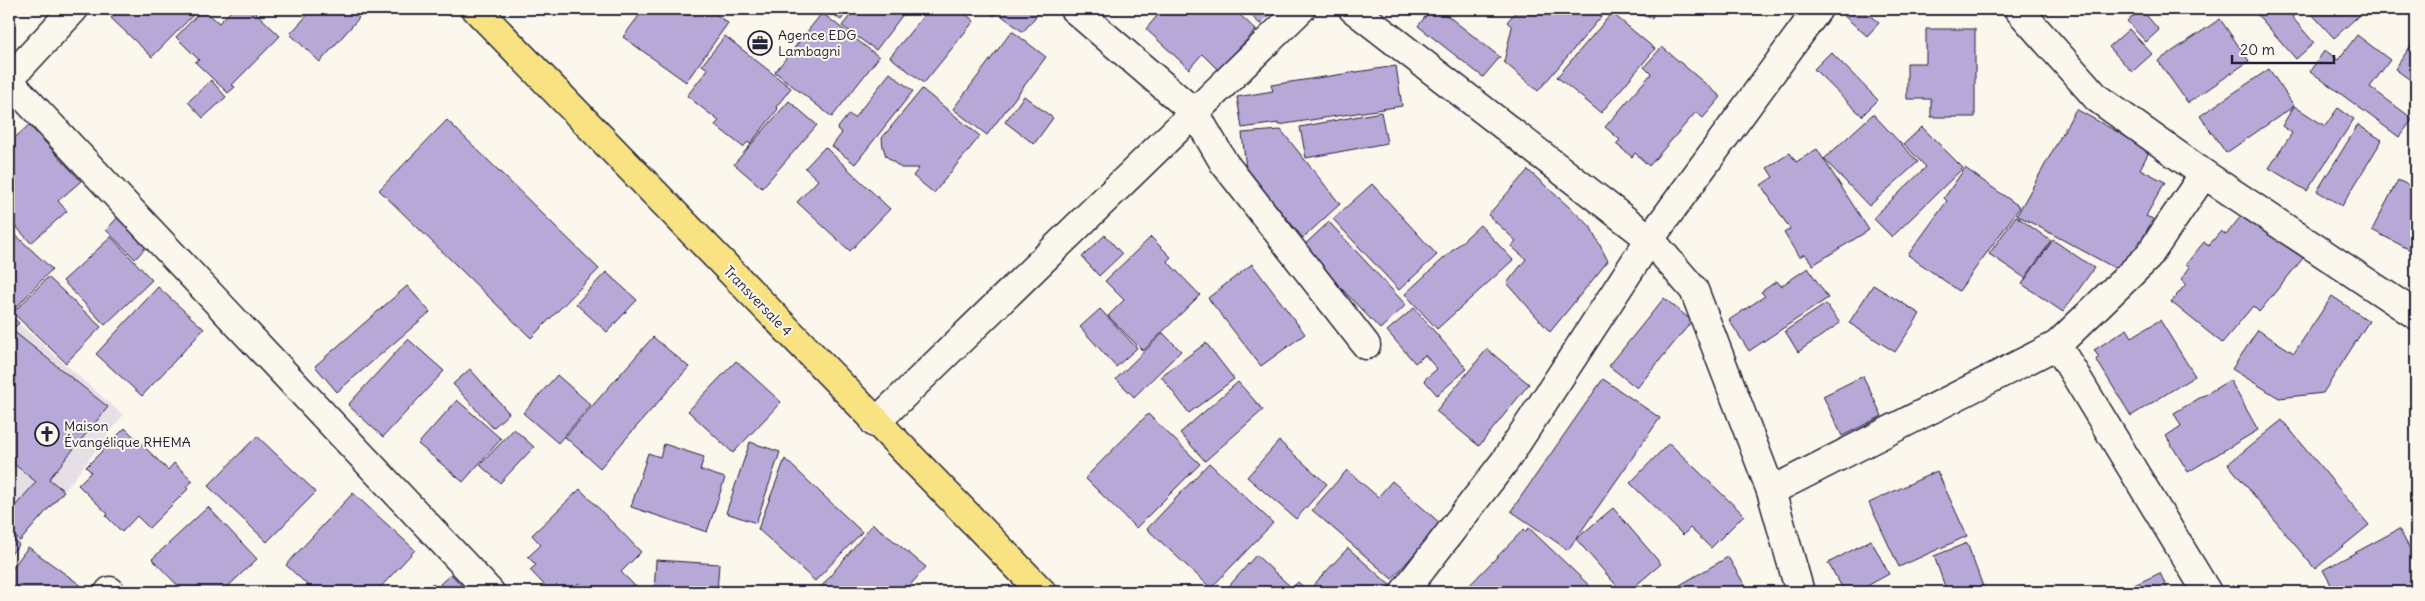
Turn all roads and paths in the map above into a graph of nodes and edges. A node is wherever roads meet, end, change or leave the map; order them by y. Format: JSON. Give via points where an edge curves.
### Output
{"nodes":[{"id":1,"x":74,"y":9,"type":"edge"},
{"id":2,"x":476,"y":9,"type":"edge"},
{"id":3,"x":1074,"y":9,"type":"edge"},
{"id":4,"x":1301,"y":9,"type":"edge"},
{"id":5,"x":1353,"y":9,"type":"edge"},
{"id":6,"x":1818,"y":9,"type":"edge"},
{"id":7,"x":2018,"y":9,"type":"edge"},
{"id":8,"x":9,"y":80,"type":"edge"},
{"id":9,"x":1195,"y":112,"type":"junction"},
{"id":10,"x":2204,"y":174,"type":"junction"},
{"id":11,"x":1650,"y":239,"type":"junction"},
{"id":12,"x":2416,"y":315,"type":"edge"},
{"id":13,"x":1366,"y":346,"type":"dead end"},
{"id":14,"x":2057,"y":346,"type":"junction"},
{"id":15,"x":875,"y":423,"type":"junction"},
{"id":16,"x":1771,"y":491,"type":"junction"},
{"id":17,"x":490,"y":592,"type":"edge"},
{"id":18,"x":1042,"y":592,"type":"edge"},
{"id":19,"x":1404,"y":592,"type":"edge"},
{"id":20,"x":1800,"y":592,"type":"edge"},
{"id":21,"x":2207,"y":592,"type":"edge"}],
"edges":[{"from":1,"to":8,"type":"street"},
{"from":2,"to":15,"type":"main road","name":"Transversale 4"},
{"from":3,"to":9,"type":"street"},
{"from":4,"to":9,"type":"street"},
{"from":5,"to":11,"type":"street"},
{"from":6,"to":11,"type":"street"},
{"from":7,"to":10,"type":"street","via":[[2097,98]]},
{"from":8,"to":17,"type":"street"},
{"from":9,"to":13,"type":"street","via":[[1224,163]]},
{"from":9,"to":15,"type":"street"},
{"from":10,"to":12,"type":"street"},
{"from":10,"to":14,"type":"street","via":[[2147,258]]},
{"from":11,"to":16,"type":"street","via":[[1694,290]]},
{"from":11,"to":19,"type":"street","via":[[1505,461]]},
{"from":14,"to":16,"type":"street"},
{"from":14,"to":21,"type":"street"},
{"from":15,"to":18,"type":"main road","name":"Transversale 4"},
{"from":16,"to":20,"type":"street"}]}
